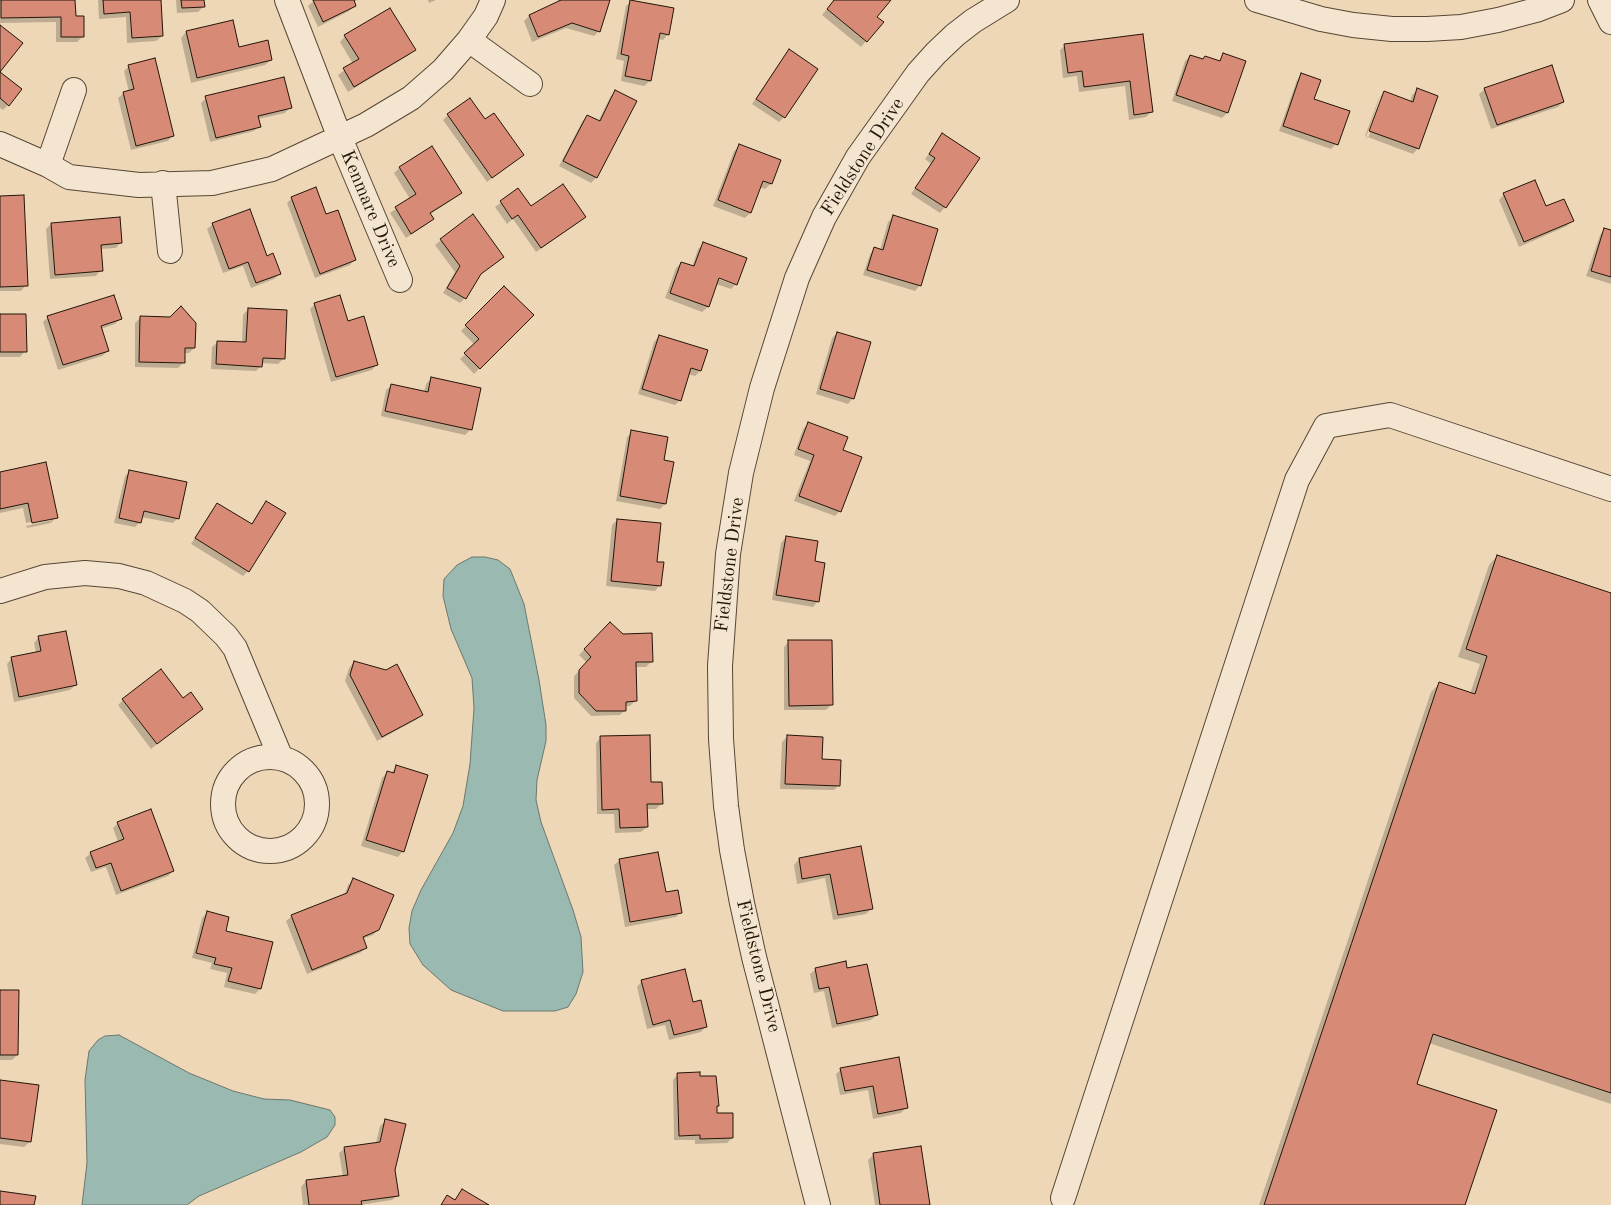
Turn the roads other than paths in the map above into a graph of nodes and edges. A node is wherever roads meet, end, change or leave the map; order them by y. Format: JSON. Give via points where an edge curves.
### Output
{"nodes":[{"id":1,"x":287,"y":0,"type":"edge"},
{"id":2,"x":492,"y":0,"type":"edge"},
{"id":3,"x":1007,"y":0,"type":"edge"},
{"id":4,"x":1257,"y":0,"type":"edge"},
{"id":5,"x":1562,"y":0,"type":"edge"},
{"id":6,"x":1600,"y":0,"type":"edge"},
{"id":7,"x":1611,"y":22,"type":"edge"},
{"id":8,"x":469,"y":40,"type":"junction"},
{"id":9,"x":530,"y":84,"type":"dead end"},
{"id":10,"x":74,"y":90,"type":"dead end"},
{"id":11,"x":340,"y":138,"type":"junction"},
{"id":12,"x":0,"y":144,"type":"edge"},
{"id":13,"x":48,"y":165,"type":"junction"},
{"id":14,"x":164,"y":183,"type":"junction"},
{"id":15,"x":170,"y":251,"type":"dead end"},
{"id":16,"x":400,"y":280,"type":"dead end"},
{"id":17,"x":1611,"y":489,"type":"edge"},
{"id":18,"x":0,"y":590,"type":"edge"},
{"id":19,"x":280,"y":756,"type":"junction"},
{"id":20,"x":1063,"y":1198,"type":"dead end"},
{"id":21,"x":818,"y":1205,"type":"edge"}],
"edges":[{"from":1,"to":11,"type":"street","name":"Kenmare Drive"},
{"from":2,"to":8,"type":"street","name":"Kenmare Drive","via":[[486,16]]},
{"from":3,"to":21,"type":"street","name":"Fieldstone Drive","via":[[973,21],[918,73],[858,157],[824,217],[797,278],[762,388],[741,473],[729,545],[720,666],[726,806],[754,957]]},
{"from":4,"to":5,"type":"street","via":[[1321,19],[1392,29],[1427,29],[1498,20]]},
{"from":6,"to":7,"type":"street"},
{"from":8,"to":9,"type":"street"},
{"from":8,"to":11,"type":"street","name":"Kenmare Drive","via":[[443,70],[411,98]]},
{"from":10,"to":13,"type":"street"},
{"from":11,"to":14,"type":"street","name":"Kenmare Drive","via":[[272,169],[212,183]]},
{"from":11,"to":16,"type":"street","name":"Kenmare Drive"},
{"from":12,"to":13,"type":"street","name":"Kenmare Drive"},
{"from":13,"to":14,"type":"street","name":"Kenmare Drive","via":[[69,177],[139,185]]},
{"from":14,"to":15,"type":"street"},
{"from":17,"to":20,"type":"street","via":[[1390,415],[1326,426],[1297,480]]},
{"from":18,"to":19,"type":"street","via":[[45,577],[85,573],[119,576],[146,583],[186,601],[236,648]]},
{"from":19,"to":19,"type":"street","via":[[306,771],[319,799],[313,828],[290,849],[260,852],[234,837],[222,810],[225,794],[228,780],[250,759]]}]}
